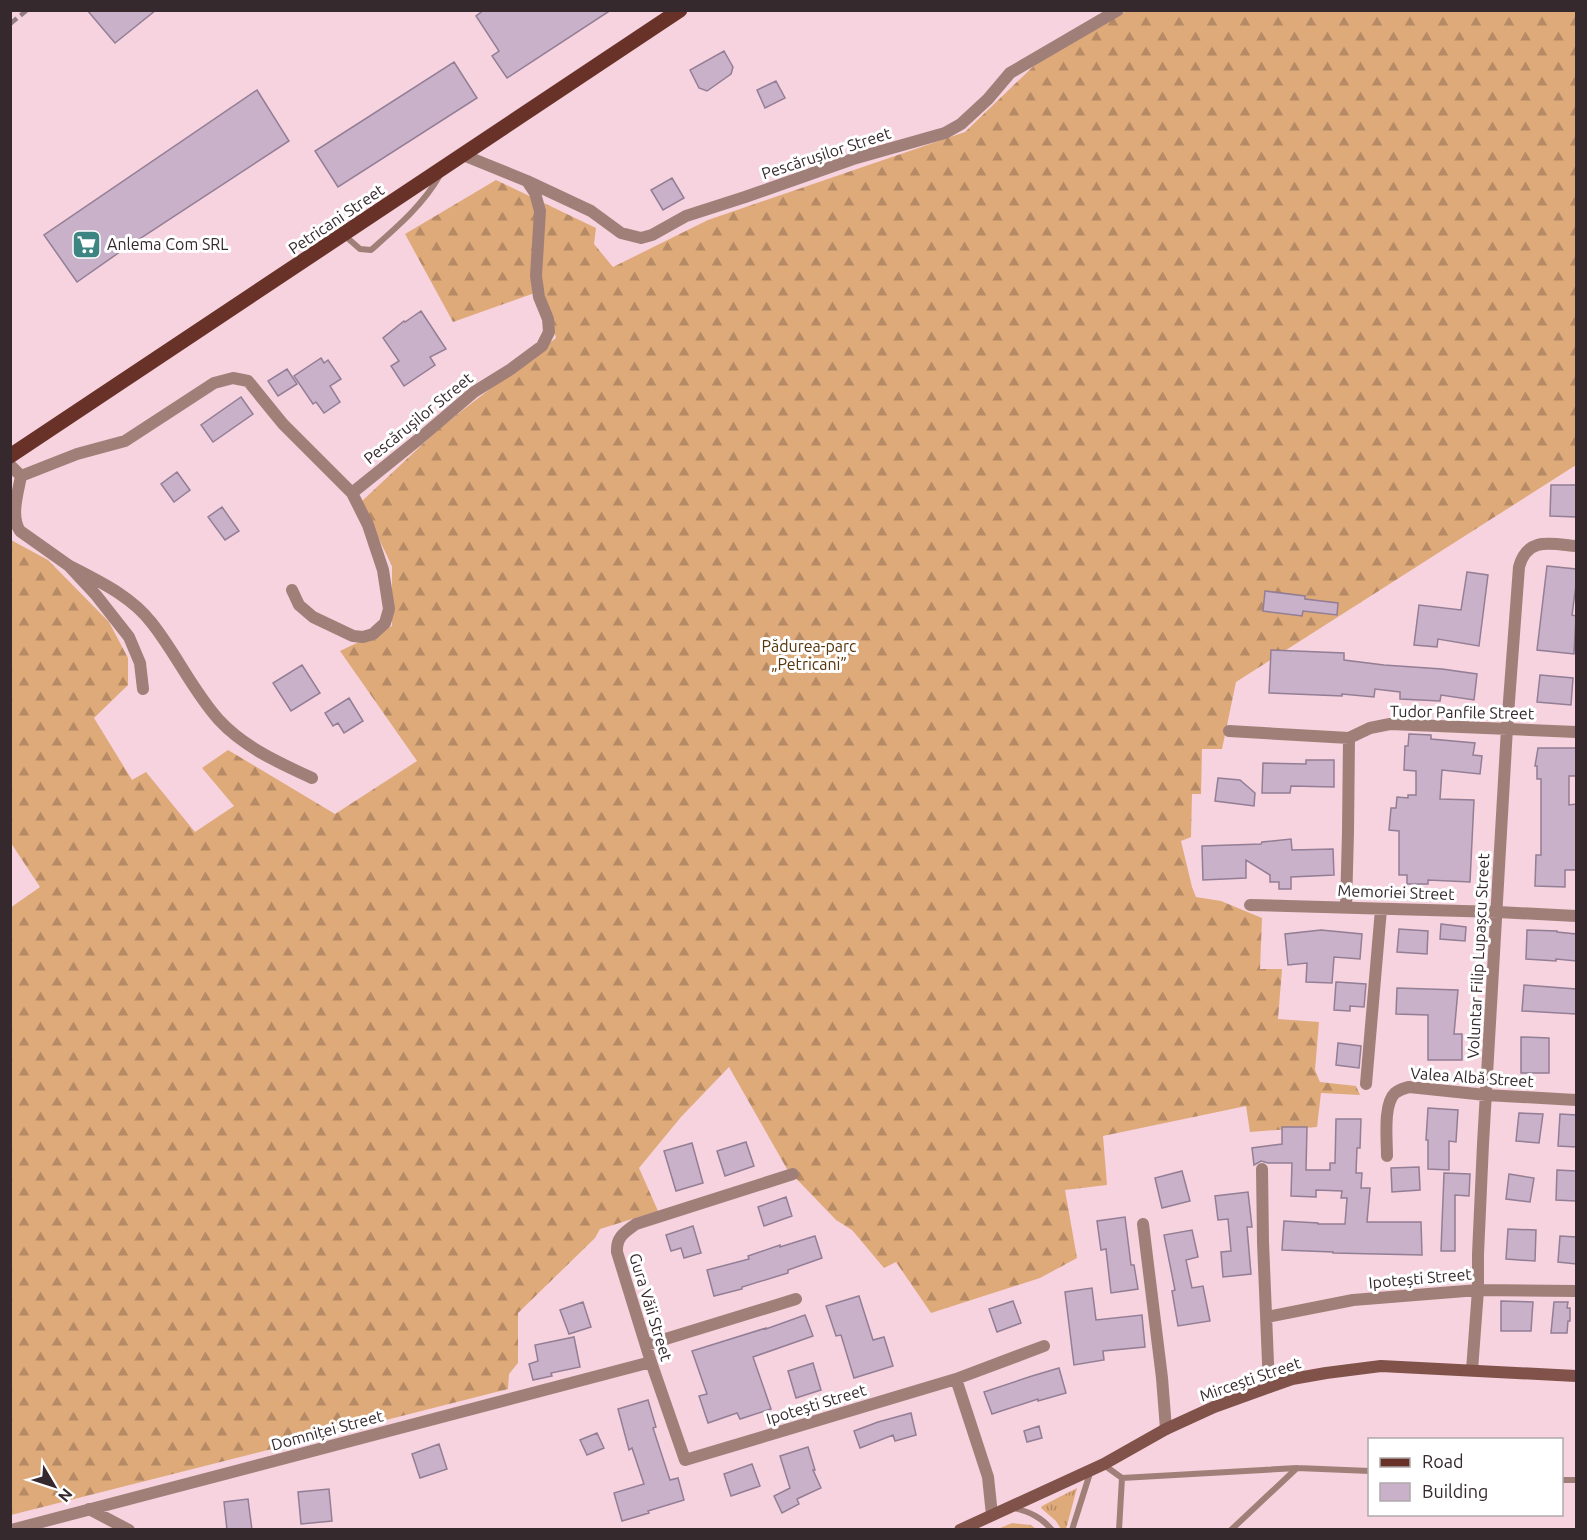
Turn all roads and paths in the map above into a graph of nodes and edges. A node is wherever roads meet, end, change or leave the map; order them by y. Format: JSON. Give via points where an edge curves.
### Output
{"nodes":[{"id":1,"x":680,"y":10,"type":"edge"},
{"id":2,"x":1118,"y":10,"type":"edge"},
{"id":3,"x":463,"y":155,"type":"junction"},
{"id":4,"x":444,"y":169,"type":"junction"},
{"id":5,"x":527,"y":181,"type":"junction"},
{"id":6,"x":344,"y":235,"type":"junction"},
{"id":7,"x":10,"y":456,"type":"edge"},
{"id":8,"x":10,"y":465,"type":"edge"},
{"id":9,"x":21,"y":476,"type":"junction"},
{"id":10,"x":352,"y":493,"type":"junction"},
{"id":11,"x":1576,"y":546,"type":"edge"},
{"id":12,"x":68,"y":565,"type":"junction"},
{"id":13,"x":292,"y":590,"type":"dead end"},
{"id":14,"x":143,"y":689,"type":"dead end"},
{"id":15,"x":1507,"y":728,"type":"junction"},
{"id":16,"x":1229,"y":731,"type":"dead end"},
{"id":17,"x":1576,"y":732,"type":"edge"},
{"id":18,"x":1348,"y":738,"type":"junction"},
{"id":19,"x":312,"y":778,"type":"dead end"},
{"id":20,"x":1250,"y":905,"type":"dead end"},
{"id":21,"x":1346,"y":907,"type":"junction"},
{"id":22,"x":1381,"y":909,"type":"junction"},
{"id":23,"x":1498,"y":912,"type":"junction"},
{"id":24,"x":1576,"y":916,"type":"edge"},
{"id":25,"x":1366,"y":1084,"type":"dead end"},
{"id":26,"x":1486,"y":1095,"type":"junction"},
{"id":27,"x":1576,"y":1100,"type":"edge"},
{"id":28,"x":1387,"y":1156,"type":"dead end"},
{"id":29,"x":1262,"y":1169,"type":"dead end"},
{"id":30,"x":793,"y":1174,"type":"dead end"},
{"id":31,"x":1143,"y":1224,"type":"dead end"},
{"id":32,"x":1478,"y":1290,"type":"junction"},
{"id":33,"x":1576,"y":1291,"type":"edge"},
{"id":34,"x":796,"y":1299,"type":"dead end"},
{"id":35,"x":1267,"y":1317,"type":"junction"},
{"id":36,"x":646,"y":1345,"type":"junction"},
{"id":37,"x":1044,"y":1346,"type":"dead end"},
{"id":38,"x":651,"y":1362,"type":"junction"},
{"id":39,"x":1472,"y":1370,"type":"junction"},
{"id":40,"x":1576,"y":1376,"type":"edge"},
{"id":41,"x":956,"y":1379,"type":"junction"},
{"id":42,"x":1269,"y":1387,"type":"junction"},
{"id":43,"x":1166,"y":1429,"type":"junction"},
{"id":44,"x":685,"y":1460,"type":"joint"},
{"id":45,"x":1104,"y":1464,"type":"junction"},
{"id":46,"x":1297,"y":1468,"type":"junction"},
{"id":47,"x":1091,"y":1470,"type":"junction"},
{"id":48,"x":1368,"y":1471,"type":"edge"},
{"id":49,"x":1122,"y":1478,"type":"junction"},
{"id":50,"x":1011,"y":1507,"type":"junction"},
{"id":51,"x":89,"y":1509,"type":"junction"},
{"id":52,"x":992,"y":1515,"type":"junction"},
{"id":53,"x":11,"y":1530,"type":"edge"},
{"id":54,"x":129,"y":1530,"type":"edge"},
{"id":55,"x":960,"y":1530,"type":"edge"},
{"id":56,"x":1052,"y":1530,"type":"edge"},
{"id":57,"x":1072,"y":1530,"type":"edge"},
{"id":58,"x":1119,"y":1530,"type":"edge"},
{"id":59,"x":1231,"y":1530,"type":"edge"}],
"edges":[{"from":1,"to":3,"type":"main road","name":"Petricani Street"},
{"from":2,"to":5,"type":"street","name":"Pescărușilor Street","via":[[1010,73],[988,99],[945,133],[853,159],[686,216],[652,235],[641,238],[621,233],[591,211]]},
{"from":3,"to":4,"type":"main road","name":"Petricani Street"},
{"from":3,"to":5,"type":"street","name":"Pescărușilor Street"},
{"from":4,"to":6,"type":"main road","name":"Petricani Street"},
{"from":4,"to":6,"type":"lane","via":[[420,204],[371,250],[360,249]]},
{"from":5,"to":10,"type":"street","name":"Pescărușilor Street","via":[[540,210],[536,276],[549,332],[542,346],[474,392]]},
{"from":6,"to":7,"type":"main road","name":"Petricani Street"},
{"from":8,"to":9,"type":"street"},
{"from":9,"to":10,"type":"street","via":[[125,441],[214,383],[233,378],[249,381],[283,424]]},
{"from":9,"to":12,"type":"street","via":[[16,524],[20,531]]},
{"from":10,"to":13,"type":"street","via":[[383,570],[389,609],[385,623],[373,634],[353,636],[313,617],[299,604]]},
{"from":11,"to":15,"type":"street","name":"Voluntar Filip Lupașcu Street","via":[[1536,545],[1521,557]]},
{"from":12,"to":14,"type":"street","via":[[129,637],[140,663]]},
{"from":12,"to":19,"type":"street","via":[[112,588],[139,609],[227,728],[264,755]]},
{"from":15,"to":17,"type":"street","name":"Tudor Panfile Street"},
{"from":15,"to":18,"type":"street","name":"Tudor Panfile Street","via":[[1390,724]]},
{"from":15,"to":23,"type":"street","name":"Voluntar Filip Lupașcu Street"},
{"from":16,"to":18,"type":"street","name":"Tudor Panfile Street"},
{"from":18,"to":21,"type":"street"},
{"from":20,"to":21,"type":"street","name":"Memoriei Street"},
{"from":21,"to":22,"type":"street","name":"Memoriei Street"},
{"from":22,"to":23,"type":"street","name":"Memoriei Street"},
{"from":22,"to":25,"type":"street"},
{"from":23,"to":24,"type":"street","name":"Memoriei Street"},
{"from":23,"to":26,"type":"street","name":"Voluntar Filip Lupașcu Street"},
{"from":26,"to":27,"type":"street","name":"Valea Albă Street"},
{"from":26,"to":28,"type":"street","name":"Valea Albă Street","via":[[1402,1089],[1390,1101]]},
{"from":26,"to":32,"type":"street","name":"Voluntar Filip Lupașcu Street"},
{"from":29,"to":35,"type":"street"},
{"from":30,"to":36,"type":"street","name":"Gura Văii Street","via":[[636,1224],[620,1236],[616,1252]]},
{"from":31,"to":43,"type":"street"},
{"from":32,"to":33,"type":"street","name":"Ipotești Street"},
{"from":32,"to":35,"type":"street","name":"Ipotești Street","via":[[1353,1300]]},
{"from":32,"to":39,"type":"street","name":"Voluntar Filip Lupașcu Street"},
{"from":34,"to":36,"type":"street"},
{"from":35,"to":42,"type":"street"},
{"from":36,"to":38,"type":"street","name":"Gura Văii Street"},
{"from":37,"to":41,"type":"street","name":"Ipotești Street"},
{"from":38,"to":44,"type":"street","name":"Gura Văii Street"},
{"from":38,"to":51,"type":"street","name":"Domniței Street"},
{"from":39,"to":40,"type":"main road","name":"Mircești Street"},
{"from":39,"to":42,"type":"main road","name":"Mircești Street","via":[[1381,1366],[1303,1377]]},
{"from":41,"to":44,"type":"street","name":"Ipotești Street"},
{"from":41,"to":52,"type":"street","via":[[988,1477]]},
{"from":42,"to":43,"type":"main road","name":"Mircești Street"},
{"from":43,"to":45,"type":"main road","name":"Mircești Street"},
{"from":45,"to":47,"type":"main road","name":"Mircești Street"},
{"from":45,"to":49,"type":"lane"},
{"from":46,"to":48,"type":"lane"},
{"from":46,"to":49,"type":"lane"},
{"from":46,"to":59,"type":"lane"},
{"from":47,"to":50,"type":"main road","name":"Mircești Street"},
{"from":47,"to":57,"type":"lane"},
{"from":49,"to":58,"type":"lane"},
{"from":50,"to":52,"type":"main road","name":"Mircești Street"},
{"from":50,"to":56,"type":"lane","via":[[1030,1512]]},
{"from":51,"to":53,"type":"street","name":"Domniței Street"},
{"from":51,"to":54,"type":"street"},
{"from":52,"to":55,"type":"main road","name":"Mircești Street"}]}
